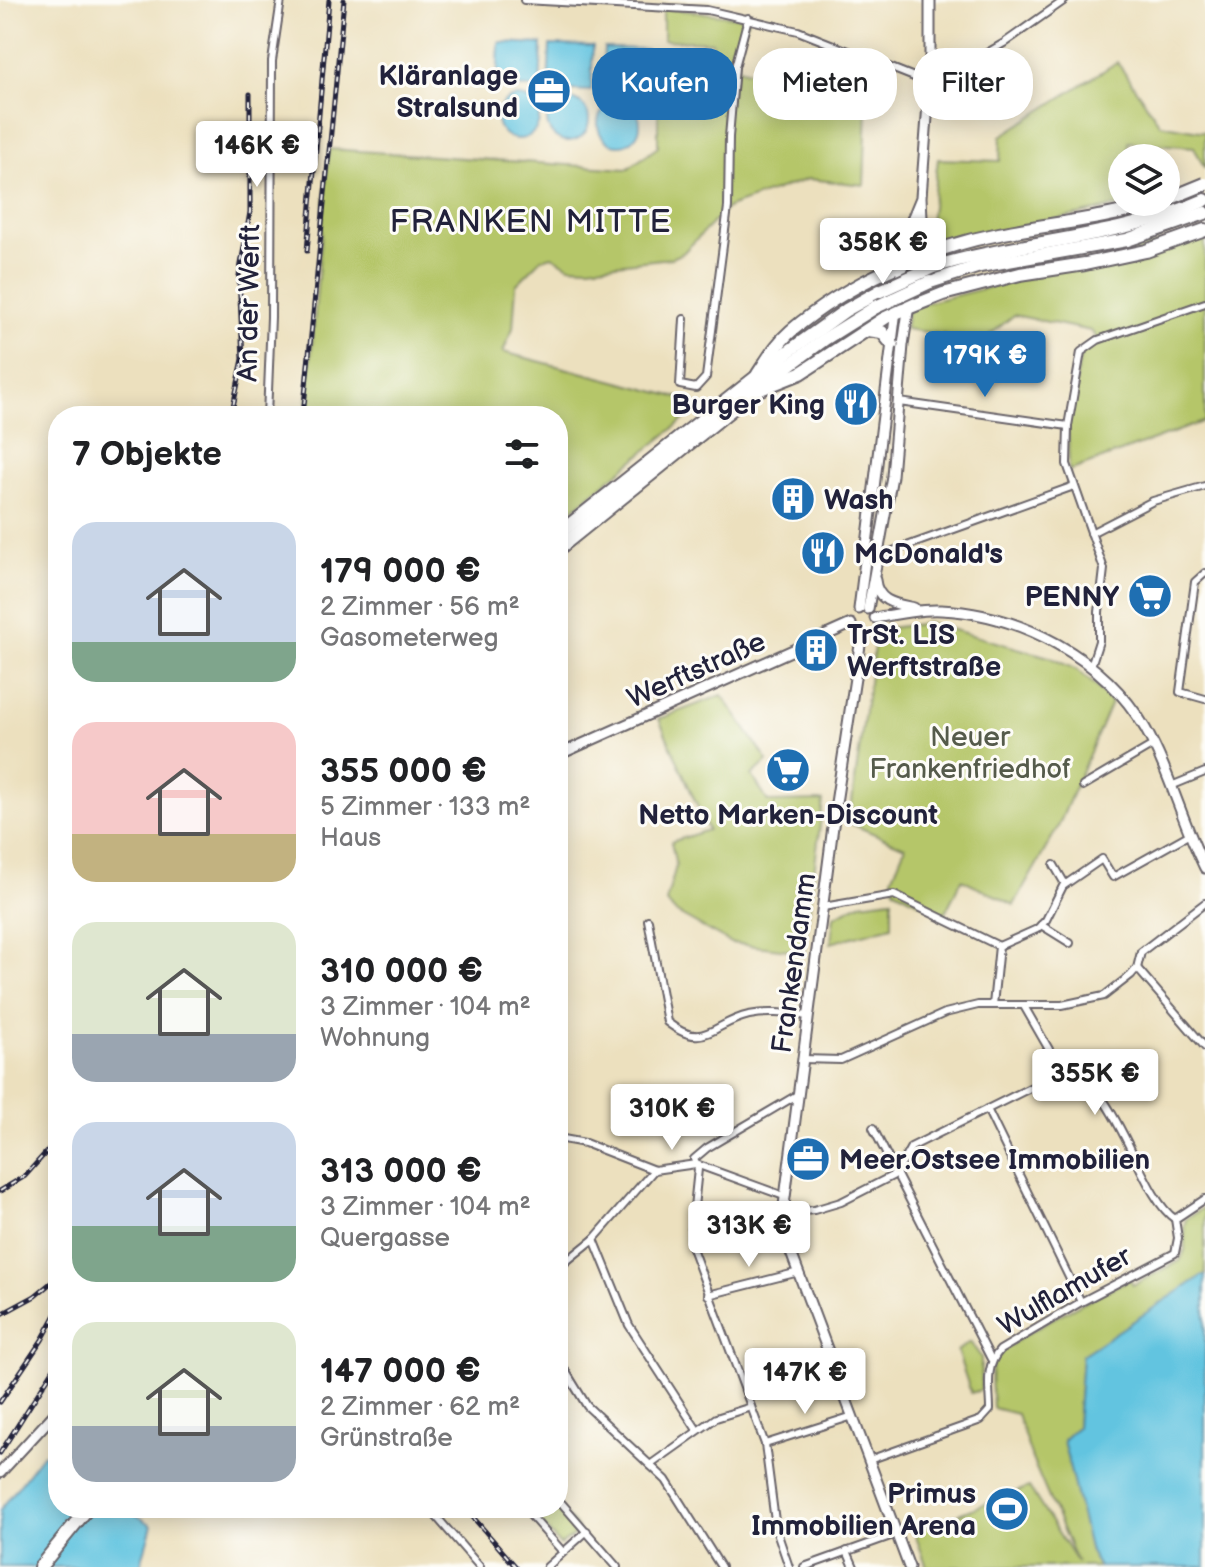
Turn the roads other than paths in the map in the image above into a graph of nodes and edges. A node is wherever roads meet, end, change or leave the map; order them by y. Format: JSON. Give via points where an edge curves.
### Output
{"nodes":[{"id":1,"x":281,"y":0,"type":"edge"},
{"id":2,"x":524,"y":0,"type":"edge"},
{"id":3,"x":930,"y":0,"type":"edge"},
{"id":4,"x":1065,"y":0,"type":"edge"},
{"id":5,"x":748,"y":18,"type":"junction"},
{"id":6,"x":930,"y":48,"type":"edge"},
{"id":7,"x":995,"y":48,"type":"edge"},
{"id":8,"x":913,"y":77,"type":"edge"},
{"id":9,"x":927,"y":120,"type":"edge"},
{"id":10,"x":1202,"y":182,"type":"edge"},
{"id":11,"x":1205,"y":191,"type":"edge"},
{"id":12,"x":1180,"y":193,"type":"edge"},
{"id":13,"x":921,"y":197,"type":"junction"},
{"id":14,"x":1205,"y":200,"type":"edge"},
{"id":15,"x":1205,"y":213,"type":"edge"},
{"id":16,"x":1108,"y":216,"type":"edge"},
{"id":17,"x":1205,"y":230,"type":"edge"},
{"id":18,"x":919,"y":238,"type":"junction"},
{"id":19,"x":1101,"y":239,"type":"junction"},
{"id":20,"x":945,"y":248,"type":"junction"},
{"id":21,"x":916,"y":260,"type":"junction"},
{"id":22,"x":903,"y":265,"type":"junction"},
{"id":23,"x":1205,"y":303,"type":"edge"},
{"id":24,"x":908,"y":307,"type":"junction"},
{"id":25,"x":896,"y":313,"type":"junction"},
{"id":26,"x":684,"y":319,"type":"dead end"},
{"id":27,"x":868,"y":330,"type":"junction"},
{"id":28,"x":892,"y":344,"type":"junction"},
{"id":29,"x":758,"y":374,"type":"junction"},
{"id":30,"x":753,"y":392,"type":"junction"},
{"id":31,"x":899,"y":402,"type":"junction"},
{"id":32,"x":267,"y":406,"type":"edge"},
{"id":33,"x":1068,"y":426,"type":"junction"},
{"id":34,"x":1074,"y":486,"type":"junction"},
{"id":35,"x":1205,"y":486,"type":"edge"},
{"id":36,"x":568,"y":526,"type":"edge"},
{"id":37,"x":1091,"y":533,"type":"junction"},
{"id":38,"x":568,"y":541,"type":"edge"},
{"id":39,"x":879,"y":556,"type":"junction"},
{"id":40,"x":1205,"y":573,"type":"edge"},
{"id":41,"x":875,"y":576,"type":"junction"},
{"id":42,"x":921,"y":610,"type":"junction"},
{"id":43,"x":868,"y":612,"type":"junction"},
{"id":44,"x":851,"y":624,"type":"junction"},
{"id":45,"x":862,"y":632,"type":"junction"},
{"id":46,"x":1091,"y":666,"type":"junction"},
{"id":47,"x":1205,"y":699,"type":"edge"},
{"id":48,"x":1153,"y":745,"type":"junction"},
{"id":49,"x":568,"y":751,"type":"edge"},
{"id":50,"x":1205,"y":772,"type":"edge"},
{"id":51,"x":1083,"y":786,"type":"dead end"},
{"id":52,"x":1171,"y":786,"type":"junction"},
{"id":53,"x":1190,"y":834,"type":"junction"},
{"id":54,"x":1201,"y":851,"type":"edge"},
{"id":55,"x":1054,"y":865,"type":"dead end"},
{"id":56,"x":1205,"y":868,"type":"edge"},
{"id":57,"x":1065,"y":884,"type":"junction"},
{"id":58,"x":1205,"y":903,"type":"edge"},
{"id":59,"x":823,"y":907,"type":"junction"},
{"id":60,"x":648,"y":920,"type":"dead end"},
{"id":61,"x":1041,"y":925,"type":"junction"},
{"id":62,"x":1070,"y":943,"type":"dead end"},
{"id":63,"x":999,"y":946,"type":"junction"},
{"id":64,"x":1137,"y":968,"type":"junction"},
{"id":65,"x":993,"y":1005,"type":"junction"},
{"id":66,"x":1024,"y":1006,"type":"junction"},
{"id":67,"x":808,"y":1016,"type":"junction"},
{"id":68,"x":1205,"y":1047,"type":"edge"},
{"id":69,"x":802,"y":1059,"type":"junction"},
{"id":70,"x":1062,"y":1072,"type":"junction"},
{"id":71,"x":797,"y":1095,"type":"junction"},
{"id":72,"x":987,"y":1109,"type":"junction"},
{"id":73,"x":873,"y":1128,"type":"dead end"},
{"id":74,"x":568,"y":1140,"type":"edge"},
{"id":75,"x":696,"y":1164,"type":"junction"},
{"id":76,"x":654,"y":1170,"type":"junction"},
{"id":77,"x":896,"y":1174,"type":"junction"},
{"id":78,"x":784,"y":1196,"type":"junction"},
{"id":79,"x":1205,"y":1199,"type":"edge"},
{"id":80,"x":783,"y":1213,"type":"junction"},
{"id":81,"x":1175,"y":1219,"type":"junction"},
{"id":82,"x":594,"y":1239,"type":"junction"},
{"id":83,"x":568,"y":1260,"type":"edge"},
{"id":84,"x":799,"y":1272,"type":"junction"},
{"id":85,"x":708,"y":1295,"type":"junction"},
{"id":86,"x":1081,"y":1302,"type":"junction"},
{"id":87,"x":991,"y":1359,"type":"junction"},
{"id":88,"x":568,"y":1375,"type":"edge"},
{"id":89,"x":751,"y":1407,"type":"junction"},
{"id":90,"x":853,"y":1416,"type":"junction"},
{"id":91,"x":48,"y":1421,"type":"edge"},
{"id":92,"x":697,"y":1430,"type":"junction"},
{"id":93,"x":765,"y":1444,"type":"junction"},
{"id":94,"x":869,"y":1460,"type":"junction"},
{"id":95,"x":650,"y":1465,"type":"junction"},
{"id":96,"x":0,"y":1473,"type":"edge"},
{"id":97,"x":568,"y":1510,"type":"edge"},
{"id":98,"x":80,"y":1518,"type":"edge"},
{"id":99,"x":438,"y":1518,"type":"edge"},
{"id":100,"x":533,"y":1518,"type":"edge"},
{"id":101,"x":587,"y":1531,"type":"junction"},
{"id":102,"x":896,"y":1534,"type":"junction"},
{"id":103,"x":847,"y":1551,"type":"junction"},
{"id":104,"x":563,"y":1552,"type":"junction"},
{"id":105,"x":40,"y":1567,"type":"edge"},
{"id":106,"x":480,"y":1567,"type":"edge"},
{"id":107,"x":547,"y":1567,"type":"edge"},
{"id":108,"x":617,"y":1567,"type":"edge"},
{"id":109,"x":721,"y":1567,"type":"edge"},
{"id":110,"x":789,"y":1567,"type":"edge"},
{"id":111,"x":804,"y":1567,"type":"edge"},
{"id":112,"x":854,"y":1567,"type":"edge"},
{"id":113,"x":909,"y":1567,"type":"edge"}],
"edges":[{"from":1,"to":32,"type":"street","name":"An der Werft","via":[[272,61]]},
{"from":2,"to":5,"type":"street","via":[[707,10]]},
{"from":3,"to":6,"type":"main road"},
{"from":4,"to":7,"type":"street"},
{"from":5,"to":8,"type":"street","via":[[798,31]]},
{"from":5,"to":26,"type":"street","via":[[735,67],[728,207],[706,377],[696,388],[680,385]]},
{"from":9,"to":13,"type":"main road"},
{"from":10,"to":11,"type":"street"},
{"from":10,"to":12,"type":"highway","bridge":true},
{"from":13,"to":18,"type":"main road"},
{"from":13,"to":22,"type":"main road","via":[[908,229]]},
{"from":14,"to":19,"type":"highway"},
{"from":15,"to":19,"type":"highway","via":[[1153,233]]},
{"from":16,"to":20,"type":"highway"},
{"from":17,"to":24,"type":"highway","via":[[1105,261],[981,282]]},
{"from":18,"to":20,"type":"highway"},
{"from":18,"to":21,"type":"main road"},
{"from":19,"to":29,"type":"highway","bridge":true,"via":[[1007,248],[933,267],[823,325]]},
{"from":19,"to":30,"type":"highway","bridge":true,"via":[[930,282],[876,307]]},
{"from":20,"to":21,"type":"highway"},
{"from":21,"to":22,"type":"highway"},
{"from":21,"to":24,"type":"main road"},
{"from":22,"to":25,"type":"main road"},
{"from":22,"to":29,"type":"highway","via":[[790,332]]},
{"from":23,"to":33,"type":"street","via":[[1088,345],[1081,352]]},
{"from":24,"to":25,"type":"highway"},
{"from":24,"to":31,"type":"main road"},
{"from":25,"to":27,"type":"highway"},
{"from":25,"to":28,"type":"main road"},
{"from":27,"to":28,"type":"highway","via":[[882,332]]},
{"from":27,"to":30,"type":"highway","via":[[801,373]]},
{"from":28,"to":43,"type":"main road"},
{"from":29,"to":36,"type":"highway"},
{"from":30,"to":38,"type":"highway"},
{"from":31,"to":33,"type":"street"},
{"from":31,"to":39,"type":"main road"},
{"from":33,"to":34,"type":"street","via":[[1067,464]]},
{"from":34,"to":37,"type":"street"},
{"from":34,"to":39,"type":"street"},
{"from":35,"to":37,"type":"street","via":[[1153,501]]},
{"from":37,"to":46,"type":"street","via":[[1104,569],[1099,641]]},
{"from":39,"to":41,"type":"main road"},
{"from":40,"to":47,"type":"street","via":[[1195,582],[1180,692]]},
{"from":41,"to":42,"type":"main road","via":[[883,598]]},
{"from":41,"to":43,"type":"main road"},
{"from":42,"to":43,"type":"main road"},
{"from":42,"to":46,"type":"main road","via":[[958,611],[1012,624],[1059,644]]},
{"from":43,"to":44,"type":"main road","via":[[852,615]]},
{"from":43,"to":45,"type":"main road","via":[[872,628]]},
{"from":44,"to":45,"type":"main road"},
{"from":44,"to":49,"type":"main road","name":"Werftstraße"},
{"from":45,"to":59,"type":"main road","name":"Frankendamm"},
{"from":46,"to":48,"type":"main road","via":[[1130,706]]},
{"from":48,"to":51,"type":"street"},
{"from":48,"to":52,"type":"main road"},
{"from":50,"to":52,"type":"street"},
{"from":52,"to":53,"type":"main road"},
{"from":53,"to":54,"type":"main road"},
{"from":53,"to":57,"type":"street","via":[[1113,877],[1102,859]]},
{"from":54,"to":56,"type":"main road"},
{"from":55,"to":57,"type":"street"},
{"from":57,"to":61,"type":"street"},
{"from":58,"to":64,"type":"street","via":[[1141,952]]},
{"from":59,"to":63,"type":"street","via":[[894,895]]},
{"from":59,"to":67,"type":"main road","name":"Frankendamm"},
{"from":60,"to":67,"type":"street","via":[[667,1022],[682,1034],[702,1036],[760,1013]]},
{"from":61,"to":62,"type":"street"},
{"from":61,"to":63,"type":"street"},
{"from":63,"to":65,"type":"street"},
{"from":64,"to":66,"type":"street","via":[[1104,996]]},
{"from":64,"to":68,"type":"street"},
{"from":65,"to":66,"type":"street"},
{"from":65,"to":69,"type":"street","via":[[945,1013],[841,1060]]},
{"from":66,"to":70,"type":"street"},
{"from":67,"to":69,"type":"main road","name":"Frankendamm"},
{"from":69,"to":71,"type":"main road","name":"Frankendamm"},
{"from":70,"to":72,"type":"street"},
{"from":70,"to":81,"type":"street","via":[[1090,1083],[1130,1144],[1163,1211]]},
{"from":71,"to":75,"type":"street","via":[[707,1148],[694,1159]]},
{"from":71,"to":78,"type":"main road","name":"Frankendamm"},
{"from":72,"to":77,"type":"street","via":[[911,1147]]},
{"from":72,"to":86,"type":"street"},
{"from":73,"to":77,"type":"street"},
{"from":74,"to":76,"type":"street"},
{"from":75,"to":76,"type":"street"},
{"from":75,"to":78,"type":"street"},
{"from":75,"to":85,"type":"street","via":[[692,1248]]},
{"from":76,"to":82,"type":"street"},
{"from":77,"to":80,"type":"street","via":[[841,1202]]},
{"from":77,"to":87,"type":"street"},
{"from":78,"to":80,"type":"main road","name":"Frankendamm"},
{"from":79,"to":81,"type":"street"},
{"from":80,"to":84,"type":"main road","name":"Frankendamm"},
{"from":81,"to":86,"type":"street","name":"Wulflamufer","via":[[1175,1253]]},
{"from":82,"to":83,"type":"street"},
{"from":82,"to":92,"type":"street","via":[[629,1325]]},
{"from":84,"to":85,"type":"street"},
{"from":84,"to":90,"type":"main road","name":"Frankendamm"},
{"from":85,"to":89,"type":"street"},
{"from":86,"to":87,"type":"street","name":"Wulflamufer"},
{"from":87,"to":94,"type":"street","name":"Wulflamufer","via":[[990,1410],[981,1420]]},
{"from":88,"to":95,"type":"street","via":[[587,1406]]},
{"from":89,"to":92,"type":"street"},
{"from":89,"to":93,"type":"street"},
{"from":90,"to":93,"type":"street"},
{"from":90,"to":94,"type":"main road","name":"Frankendamm"},
{"from":91,"to":96,"type":"main road"},
{"from":92,"to":95,"type":"street"},
{"from":93,"to":110,"type":"street","via":[[776,1529]]},
{"from":94,"to":102,"type":"main road","name":"Frankendamm"},
{"from":95,"to":109,"type":"street","via":[[666,1480]]},
{"from":97,"to":101,"type":"street"},
{"from":98,"to":105,"type":"highway"},
{"from":99,"to":106,"type":"street"},
{"from":100,"to":104,"type":"street"},
{"from":101,"to":104,"type":"street"},
{"from":101,"to":108,"type":"street"},
{"from":102,"to":103,"type":"street"},
{"from":102,"to":113,"type":"main road","name":"Frankendamm"},
{"from":103,"to":111,"type":"street"},
{"from":103,"to":112,"type":"street"},
{"from":104,"to":107,"type":"street"}]}
